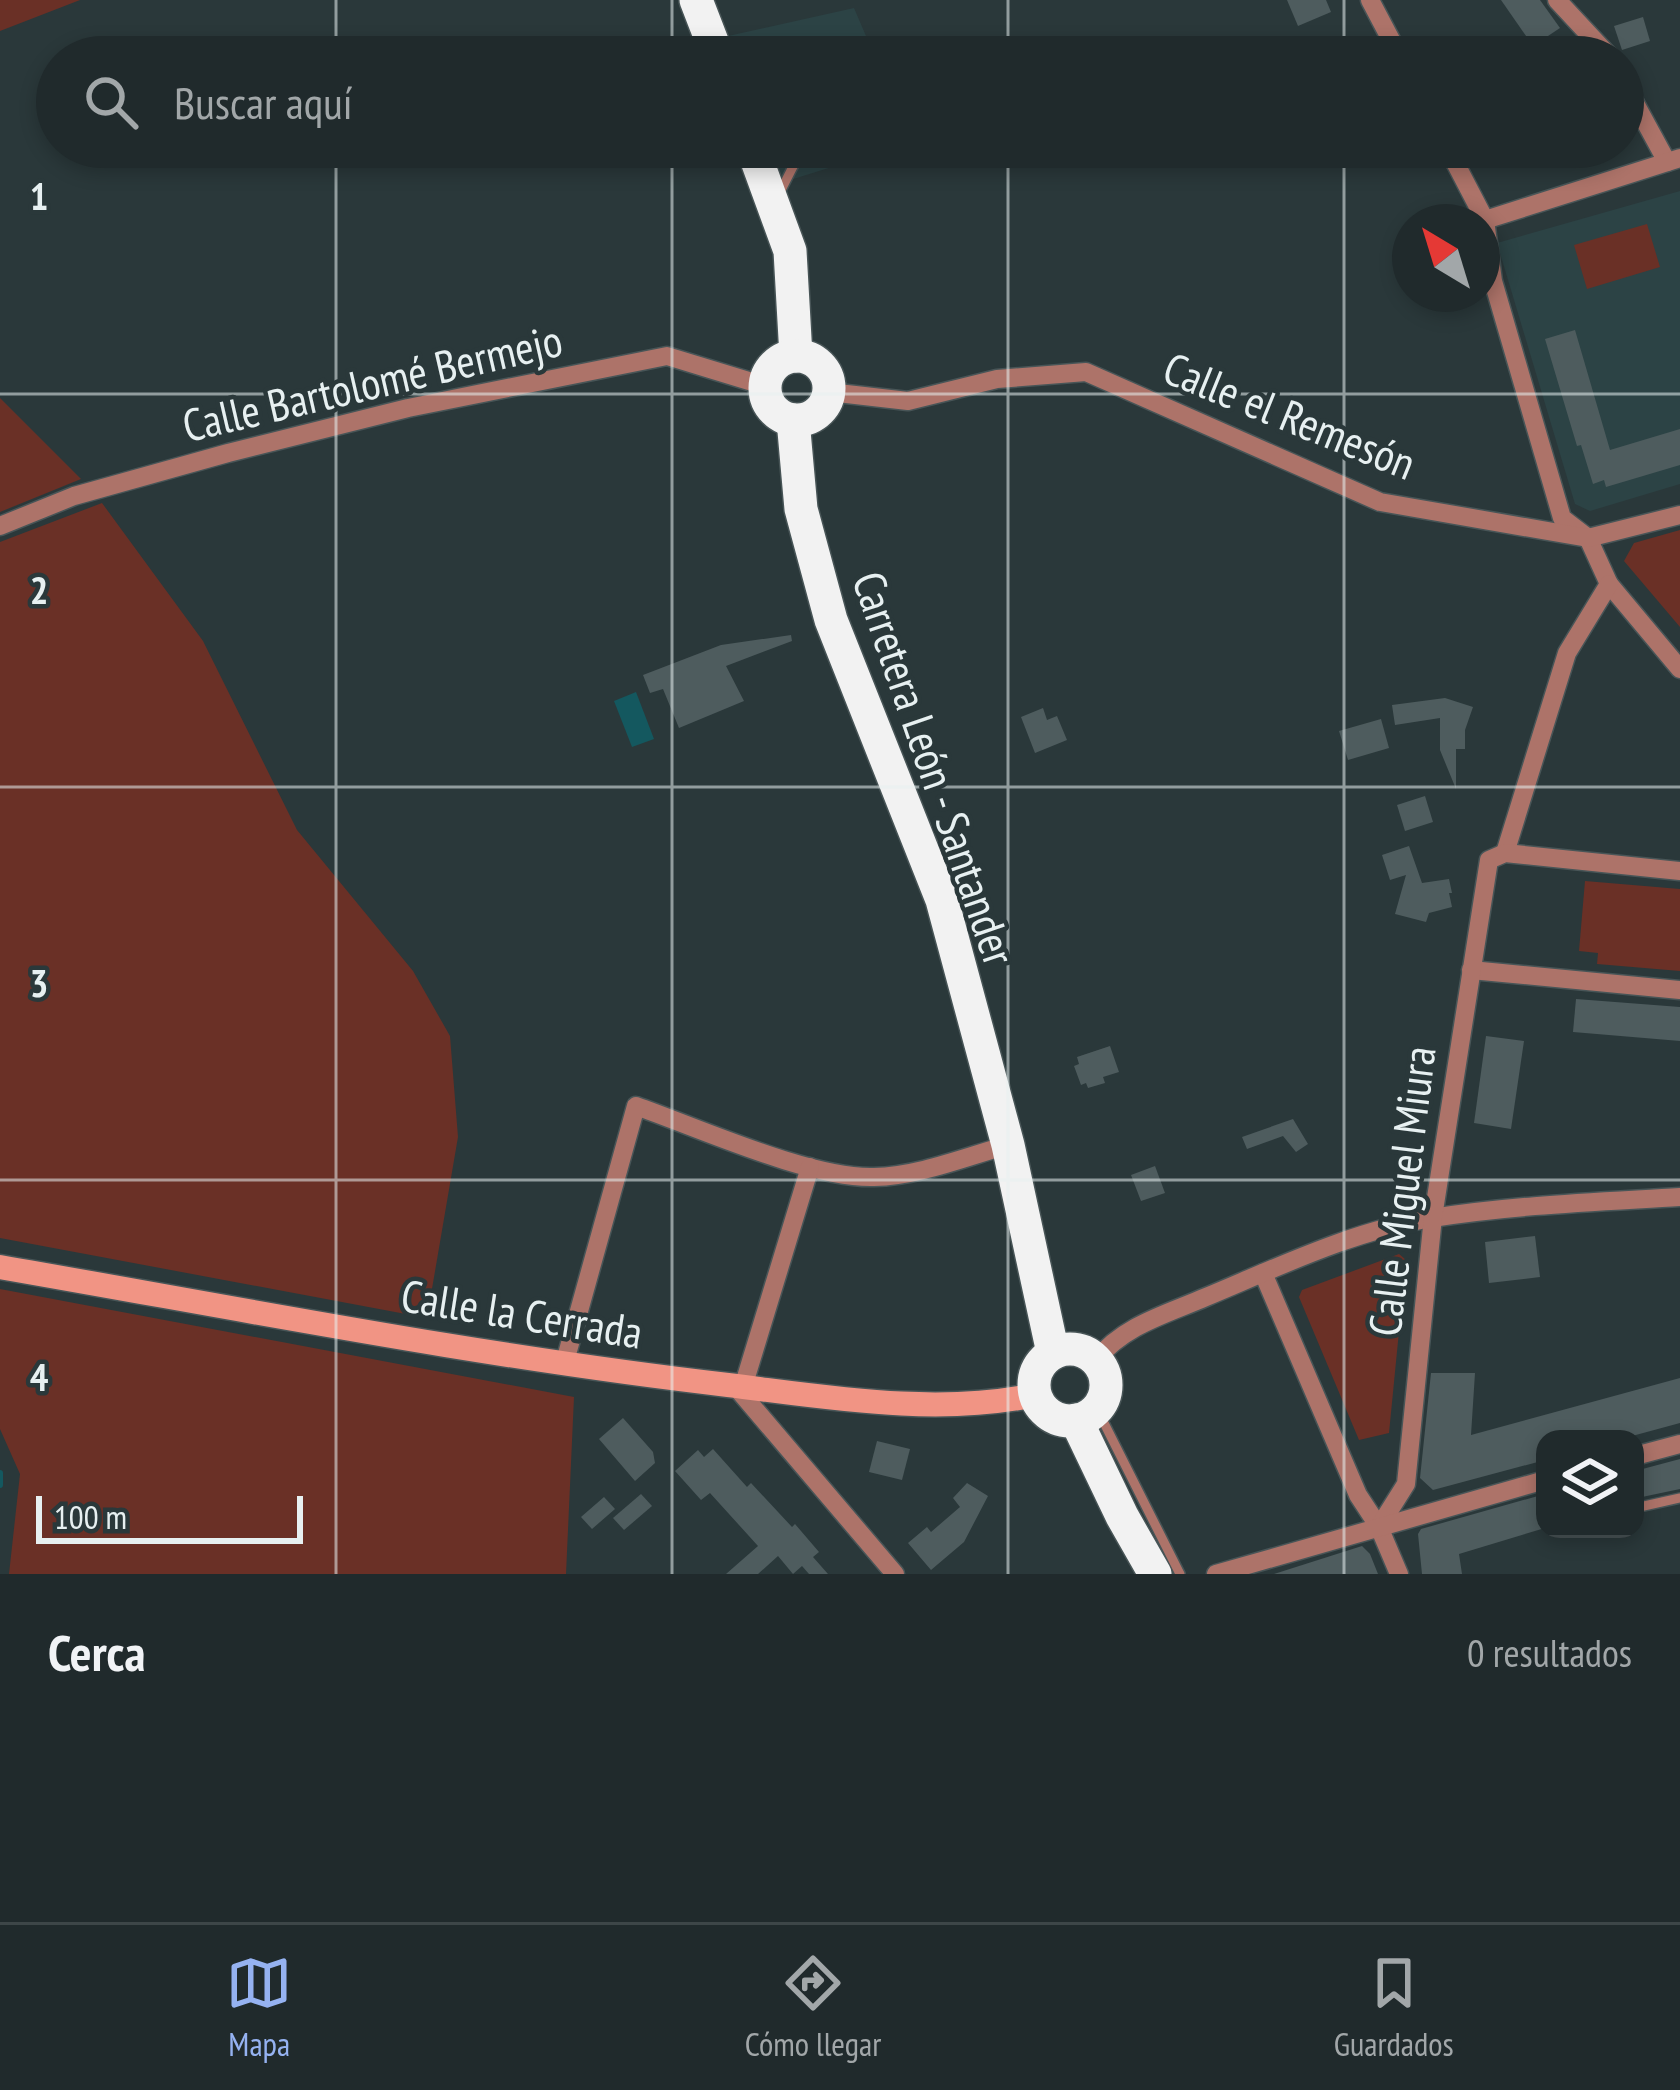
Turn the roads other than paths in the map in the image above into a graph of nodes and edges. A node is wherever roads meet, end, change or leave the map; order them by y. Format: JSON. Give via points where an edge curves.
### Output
{"nodes":[{"id":1,"x":696,"y":0,"type":"edge"},
{"id":2,"x":1370,"y":0,"type":"edge"},
{"id":3,"x":1557,"y":0,"type":"edge"},
{"id":4,"x":710,"y":36,"type":"edge"},
{"id":5,"x":1389,"y":36,"type":"edge"},
{"id":6,"x":1590,"y":36,"type":"edge"},
{"id":7,"x":1644,"y":114,"type":"edge"},
{"id":8,"x":1673,"y":160,"type":"edge"},
{"id":9,"x":759,"y":168,"type":"edge"},
{"id":10,"x":792,"y":168,"type":"edge"},
{"id":11,"x":1458,"y":168,"type":"edge"},
{"id":12,"x":1477,"y":204,"type":"edge"},
{"id":13,"x":773,"y":206,"type":"junction"},
{"id":14,"x":1500,"y":215,"type":"edge"},
{"id":15,"x":1500,"y":305,"type":"edge"},
{"id":16,"x":796,"y":356,"type":"junction"},
{"id":17,"x":765,"y":386,"type":"junction"},
{"id":18,"x":829,"y":392,"type":"junction"},
{"id":19,"x":794,"y":420,"type":"junction"},
{"id":20,"x":1680,"y":515,"type":"edge"},
{"id":21,"x":0,"y":526,"type":"edge"},
{"id":22,"x":1588,"y":538,"type":"junction"},
{"id":23,"x":1609,"y":584,"type":"junction"},
{"id":24,"x":1680,"y":669,"type":"edge"},
{"id":25,"x":1497,"y":857,"type":"junction"},
{"id":26,"x":1680,"y":871,"type":"edge"},
{"id":27,"x":1471,"y":970,"type":"junction"},
{"id":28,"x":1680,"y":990,"type":"edge"},
{"id":29,"x":1008,"y":1145,"type":"junction"},
{"id":30,"x":810,"y":1167,"type":"junction"},
{"id":31,"x":1680,"y":1198,"type":"edge"},
{"id":32,"x":1433,"y":1217,"type":"junction"},
{"id":33,"x":0,"y":1267,"type":"edge"},
{"id":34,"x":1263,"y":1273,"type":"junction"},
{"id":35,"x":1053,"y":1353,"type":"junction"},
{"id":36,"x":1096,"y":1360,"type":"junction"},
{"id":37,"x":564,"y":1365,"type":"junction"},
{"id":38,"x":739,"y":1386,"type":"junction"},
{"id":39,"x":1036,"y":1395,"type":"junction"},
{"id":40,"x":1087,"y":1415,"type":"junction"},
{"id":41,"x":1680,"y":1444,"type":"edge"},
{"id":42,"x":1644,"y":1454,"type":"edge"},
{"id":43,"x":1536,"y":1483,"type":"edge"},
{"id":44,"x":1680,"y":1498,"type":"edge"},
{"id":45,"x":1644,"y":1506,"type":"edge"},
{"id":46,"x":1379,"y":1527,"type":"junction"},
{"id":47,"x":895,"y":1574,"type":"edge"},
{"id":48,"x":1156,"y":1574,"type":"edge"},
{"id":49,"x":1180,"y":1574,"type":"edge"},
{"id":50,"x":1216,"y":1574,"type":"edge"},
{"id":51,"x":1399,"y":1574,"type":"edge"}],
"edges":[{"from":1,"to":4,"type":"highway"},
{"from":2,"to":5,"type":"street"},
{"from":3,"to":6,"type":"street"},
{"from":7,"to":8,"type":"street"},
{"from":8,"to":14,"type":"street"},
{"from":9,"to":13,"type":"highway"},
{"from":10,"to":13,"type":"lane"},
{"from":11,"to":12,"type":"street"},
{"from":13,"to":16,"type":"highway","via":[[790,251]]},
{"from":15,"to":22,"type":"street","via":[[1562,518]]},
{"from":16,"to":17,"type":"highway","via":[[773,367]]},
{"from":16,"to":18,"type":"highway","via":[[820,365]]},
{"from":17,"to":19,"type":"highway","via":[[771,408]]},
{"from":17,"to":21,"type":"street","name":"Calle Bartolomé Bermejo","via":[[667,356],[228,453],[74,496]]},
{"from":18,"to":19,"type":"highway","via":[[814,416]]},
{"from":18,"to":22,"type":"street","name":"Calle el Remesón","via":[[908,401],[997,379],[1086,371],[1380,502]]},
{"from":19,"to":29,"type":"highway","name":"Carretera León - Santander","via":[[801,509],[831,620],[942,900]]},
{"from":20,"to":22,"type":"street","name":"Calle el Remesón"},
{"from":22,"to":23,"type":"street"},
{"from":23,"to":24,"type":"street"},
{"from":23,"to":25,"type":"street","name":"Calle Miguel Miura","via":[[1567,652]]},
{"from":25,"to":26,"type":"street"},
{"from":25,"to":27,"type":"street","name":"Calle Miguel Miura"},
{"from":27,"to":28,"type":"street"},
{"from":27,"to":32,"type":"street","name":"Calle Miguel Miura"},
{"from":29,"to":30,"type":"street","via":[[903,1174],[847,1176]]},
{"from":29,"to":35,"type":"highway","name":"Carretera León - Santander"},
{"from":30,"to":37,"type":"street","via":[[637,1106]]},
{"from":30,"to":38,"type":"street"},
{"from":31,"to":32,"type":"street"},
{"from":32,"to":34,"type":"street"},
{"from":32,"to":46,"type":"street","name":"Calle Miguel Miura","via":[[1406,1484]]},
{"from":33,"to":37,"type":"street","name":"Calle la Cerrada"},
{"from":34,"to":36,"type":"street","via":[[1126,1331]]},
{"from":34,"to":46,"type":"street"},
{"from":35,"to":36,"type":"highway","via":[[1076,1349]]},
{"from":35,"to":39,"type":"highway","via":[[1039,1368]]},
{"from":36,"to":40,"type":"highway","via":[[1106,1381]]},
{"from":37,"to":38,"type":"street","name":"Calle la Cerrada"},
{"from":38,"to":39,"type":"street","name":"Calle la Cerrada","via":[[956,1403]]},
{"from":38,"to":47,"type":"street"},
{"from":39,"to":40,"type":"highway","via":[[1053,1417]]},
{"from":40,"to":48,"type":"highway","via":[[1122,1516]]},
{"from":40,"to":49,"type":"lane"},
{"from":41,"to":42,"type":"street"},
{"from":43,"to":46,"type":"street"},
{"from":44,"to":45,"type":"lane"},
{"from":46,"to":50,"type":"street"},
{"from":46,"to":51,"type":"street"}]}
